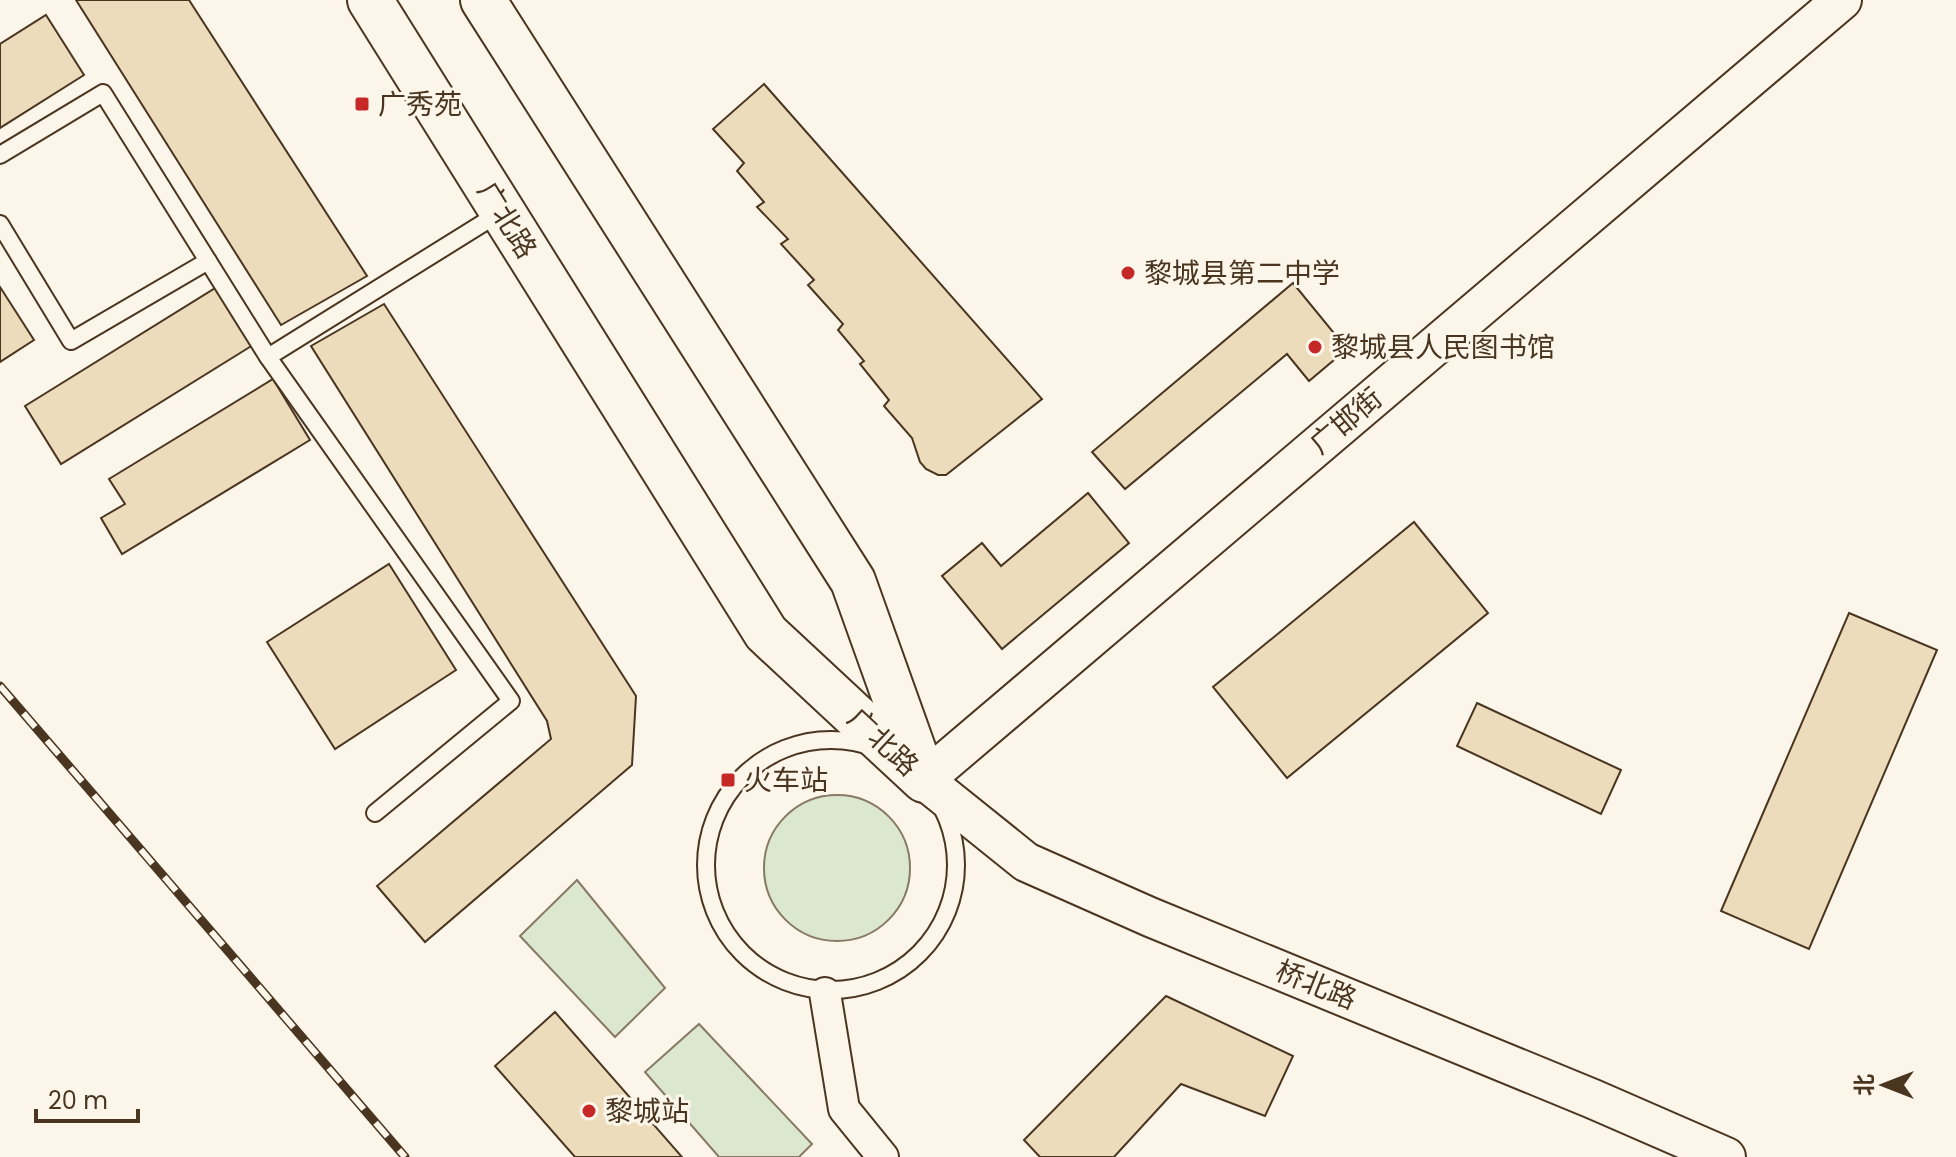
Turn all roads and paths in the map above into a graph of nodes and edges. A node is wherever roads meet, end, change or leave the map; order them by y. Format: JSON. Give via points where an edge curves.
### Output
{"nodes":[{"id":1,"x":370,"y":0,"type":"edge"},
{"id":2,"x":483,"y":0,"type":"edge"},
{"id":3,"x":1842,"y":0,"type":"edge"},
{"id":4,"x":0,"y":155,"type":"edge"},
{"id":5,"x":502,"y":212,"type":"junction"},
{"id":6,"x":0,"y":224,"type":"edge"},
{"id":7,"x":208,"y":261,"type":"junction"},
{"id":8,"x":268,"y":357,"type":"junction"},
{"id":9,"x":924,"y":780,"type":"junction"},
{"id":10,"x":375,"y":813,"type":"dead end"},
{"id":11,"x":825,"y":993,"type":"junction"},
{"id":12,"x":883,"y":1157,"type":"edge"},
{"id":13,"x":1726,"y":1157,"type":"edge"}],
"edges":[{"from":1,"to":5,"type":"main road","name":"广北路"},
{"from":2,"to":9,"type":"main road","name":"广北路","via":[[853,581]]},
{"from":3,"to":9,"type":"street","name":"广邯街"},
{"from":4,"to":7,"type":"lane","via":[[103,93]]},
{"from":5,"to":8,"type":"lane"},
{"from":5,"to":9,"type":"main road","name":"广北路","via":[[766,633]]},
{"from":6,"to":7,"type":"lane","via":[[71,341]]},
{"from":7,"to":8,"type":"lane"},
{"from":8,"to":10,"type":"lane","via":[[511,701]]},
{"from":9,"to":11,"type":"lane","via":[[950,822],[957,871],[945,919],[916,959],[874,985]]},
{"from":9,"to":11,"type":"lane","via":[[884,750],[837,738],[788,746],[745,771],[716,811],[704,860],[712,909],[724,930],[737,951],[777,980]]},
{"from":9,"to":13,"type":"street","name":"桥北路","via":[[1026,862]]},
{"from":11,"to":12,"type":"street","via":[[844,1109]]}]}
